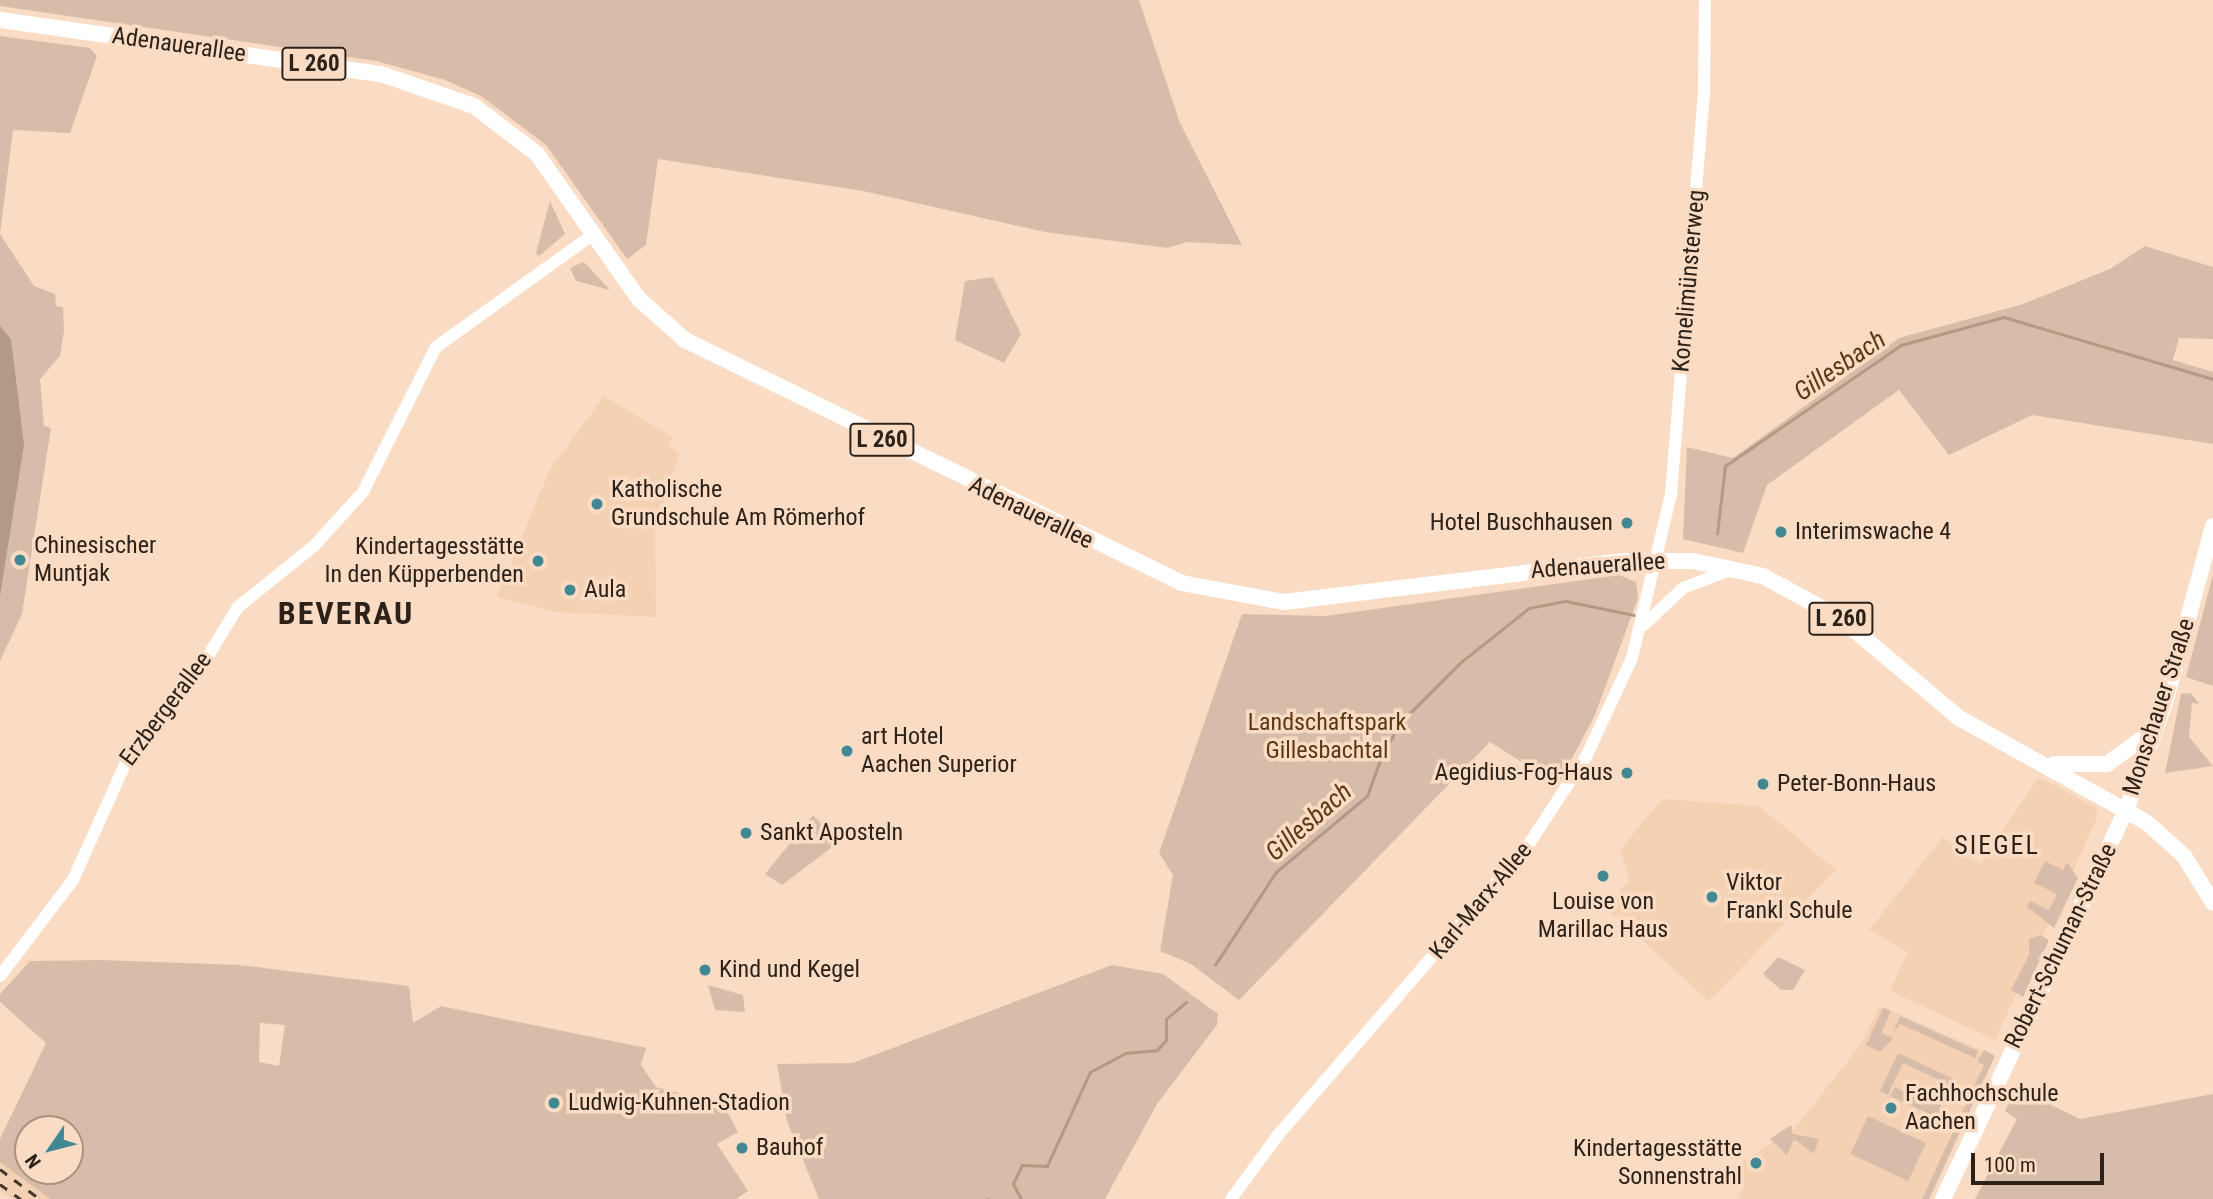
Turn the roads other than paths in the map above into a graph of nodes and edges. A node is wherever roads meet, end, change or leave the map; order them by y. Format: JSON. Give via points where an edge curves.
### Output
{"nodes":[{"id":1,"x":1704,"y":0,"type":"edge"},
{"id":2,"x":0,"y":20,"type":"edge"},
{"id":3,"x":594,"y":234,"type":"junction"},
{"id":4,"x":2213,"y":526,"type":"edge"},
{"id":5,"x":1659,"y":560,"type":"junction"},
{"id":6,"x":1736,"y":569,"type":"junction"},
{"id":7,"x":1642,"y":628,"type":"junction"},
{"id":8,"x":2157,"y":727,"type":"junction"},
{"id":9,"x":2045,"y":764,"type":"junction"},
{"id":10,"x":2127,"y":808,"type":"junction"},
{"id":11,"x":2213,"y":903,"type":"edge"},
{"id":12,"x":0,"y":976,"type":"edge"},
{"id":13,"x":1231,"y":1199,"type":"edge"},
{"id":14,"x":1943,"y":1199,"type":"edge"}],
"edges":[{"from":1,"to":5,"type":"street","name":"Kornelimünsterweg","via":[[1693,233],[1671,494]]},
{"from":2,"to":3,"type":"main road","name":"Adenauerallee","number":"L 260","via":[[381,74],[445,93],[528,144]]},
{"from":3,"to":5,"type":"main road","name":"Adenauerallee","number":"L 260","via":[[650,311],[708,354],[1115,555],[1205,590],[1314,602],[1568,566]]},
{"from":3,"to":12,"type":"street","name":"Erzbergerallee","via":[[436,347],[363,492],[314,546],[253,590],[229,619],[191,684],[131,751],[73,880]]},
{"from":4,"to":8,"type":"main road","name":"Monschauer Straße"},
{"from":5,"to":6,"type":"main road","name":"Adenauerallee","number":"L 260"},
{"from":5,"to":7,"type":"street","name":"Karl-Marx-Allee"},
{"from":6,"to":7,"type":"street","via":[[1683,588]]},
{"from":6,"to":9,"type":"main road","name":"Adenauerallee","number":"L 260","via":[[1816,601],[1959,718]]},
{"from":7,"to":13,"type":"street","name":"Karl-Marx-Allee","via":[[1596,738],[1527,847],[1279,1134]]},
{"from":8,"to":9,"type":"main road","via":[[2107,764]]},
{"from":8,"to":10,"type":"main road","name":"Monschauer Straße"},
{"from":9,"to":10,"type":"main road","name":"Adenauerallee","number":"L 260"},
{"from":10,"to":11,"type":"main road","number":"L 260","via":[[2184,856]]},
{"from":10,"to":14,"type":"main road","name":"Robert-Schuman-Straße"}]}
